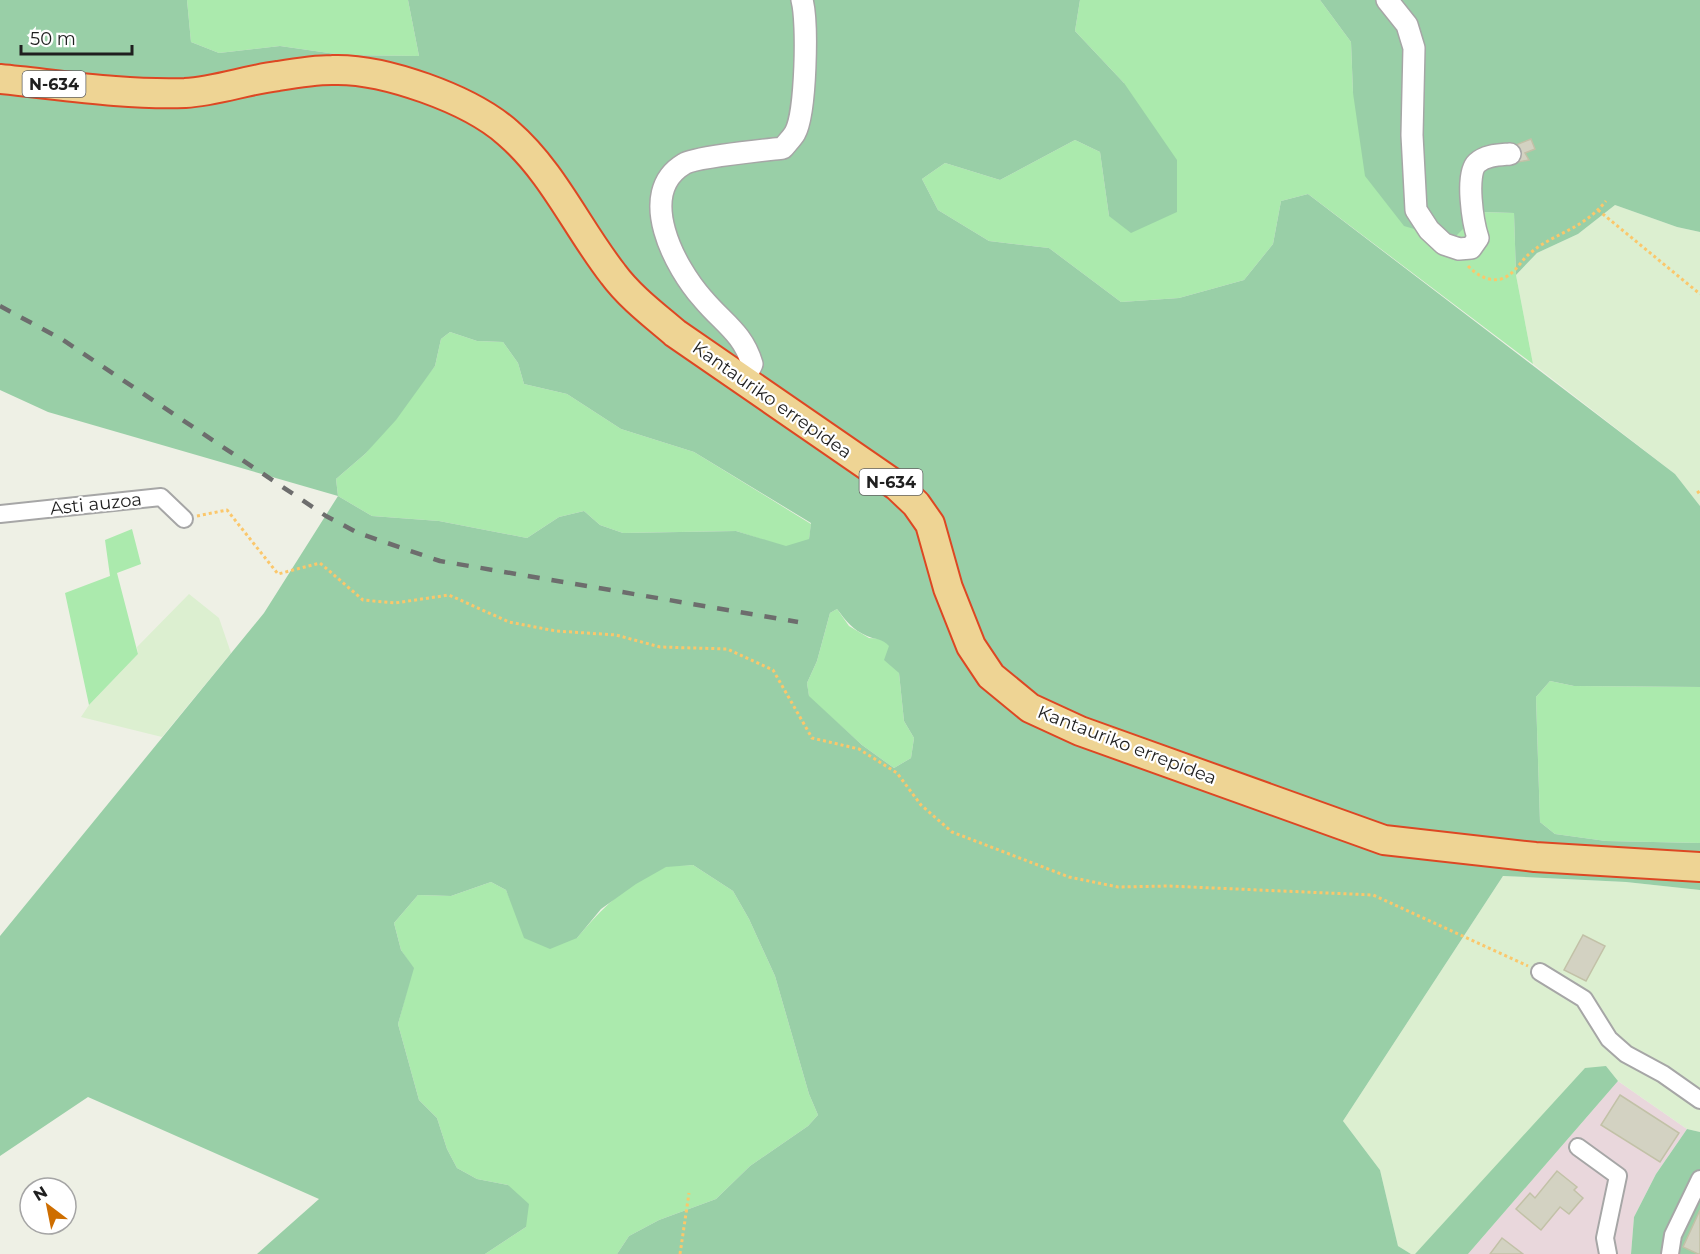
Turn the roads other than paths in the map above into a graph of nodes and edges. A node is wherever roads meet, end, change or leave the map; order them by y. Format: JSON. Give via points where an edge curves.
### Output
{"nodes":[{"id":1,"x":802,"y":0,"type":"edge"},
{"id":2,"x":1387,"y":0,"type":"edge"},
{"id":3,"x":0,"y":79,"type":"edge"},
{"id":4,"x":1510,"y":154,"type":"dead end"},
{"id":5,"x":744,"y":381,"type":"junction"},
{"id":6,"x":0,"y":514,"type":"edge"},
{"id":7,"x":184,"y":519,"type":"road end"},
{"id":8,"x":1672,"y":866,"type":"junction"},
{"id":9,"x":1700,"y":867,"type":"edge"},
{"id":10,"x":1700,"y":872,"type":"edge"},
{"id":11,"x":1540,"y":972,"type":"road end"},
{"id":12,"x":1700,"y":1100,"type":"edge"},
{"id":13,"x":1578,"y":1147,"type":"dead end"},
{"id":14,"x":1700,"y":1179,"type":"edge"},
{"id":15,"x":1608,"y":1254,"type":"edge"},
{"id":16,"x":1670,"y":1254,"type":"edge"}],
"edges":[{"from":1,"to":5,"type":"street","via":[[807,16],[804,98],[795,133],[783,148],[685,163],[664,182],[660,200],[664,231],[682,271],[702,299],[747,345],[752,364]]},
{"from":2,"to":4,"type":"street","via":[[1407,25],[1414,48],[1412,135],[1416,210],[1444,244],[1472,248],[1478,238],[1472,220],[1472,175],[1476,164],[1488,156]]},
{"from":3,"to":5,"type":"highway","name":"Kantauriko errepidea","number":"N-634","via":[[182,93],[333,70],[372,73],[424,88],[507,131],[545,173],[614,276],[675,333]]},
{"from":5,"to":8,"type":"highway","name":"Kantauriko errepidea","number":"N-634","via":[[897,486],[916,504],[930,524],[948,588],[971,646],[991,676],[1030,708],[1080,731],[1383,840],[1460,850]]},
{"from":6,"to":7,"type":"street","name":"Asti auzoa","via":[[161,497]]},
{"from":8,"to":9,"type":"highway","number":"N-634"},
{"from":8,"to":10,"type":"highway","number":"N-634"},
{"from":11,"to":12,"type":"street","via":[[1584,999],[1609,1039],[1626,1054]]},
{"from":13,"to":15,"type":"street","via":[[1618,1176],[1605,1238]]},
{"from":14,"to":16,"type":"street","via":[[1673,1235]]}]}
